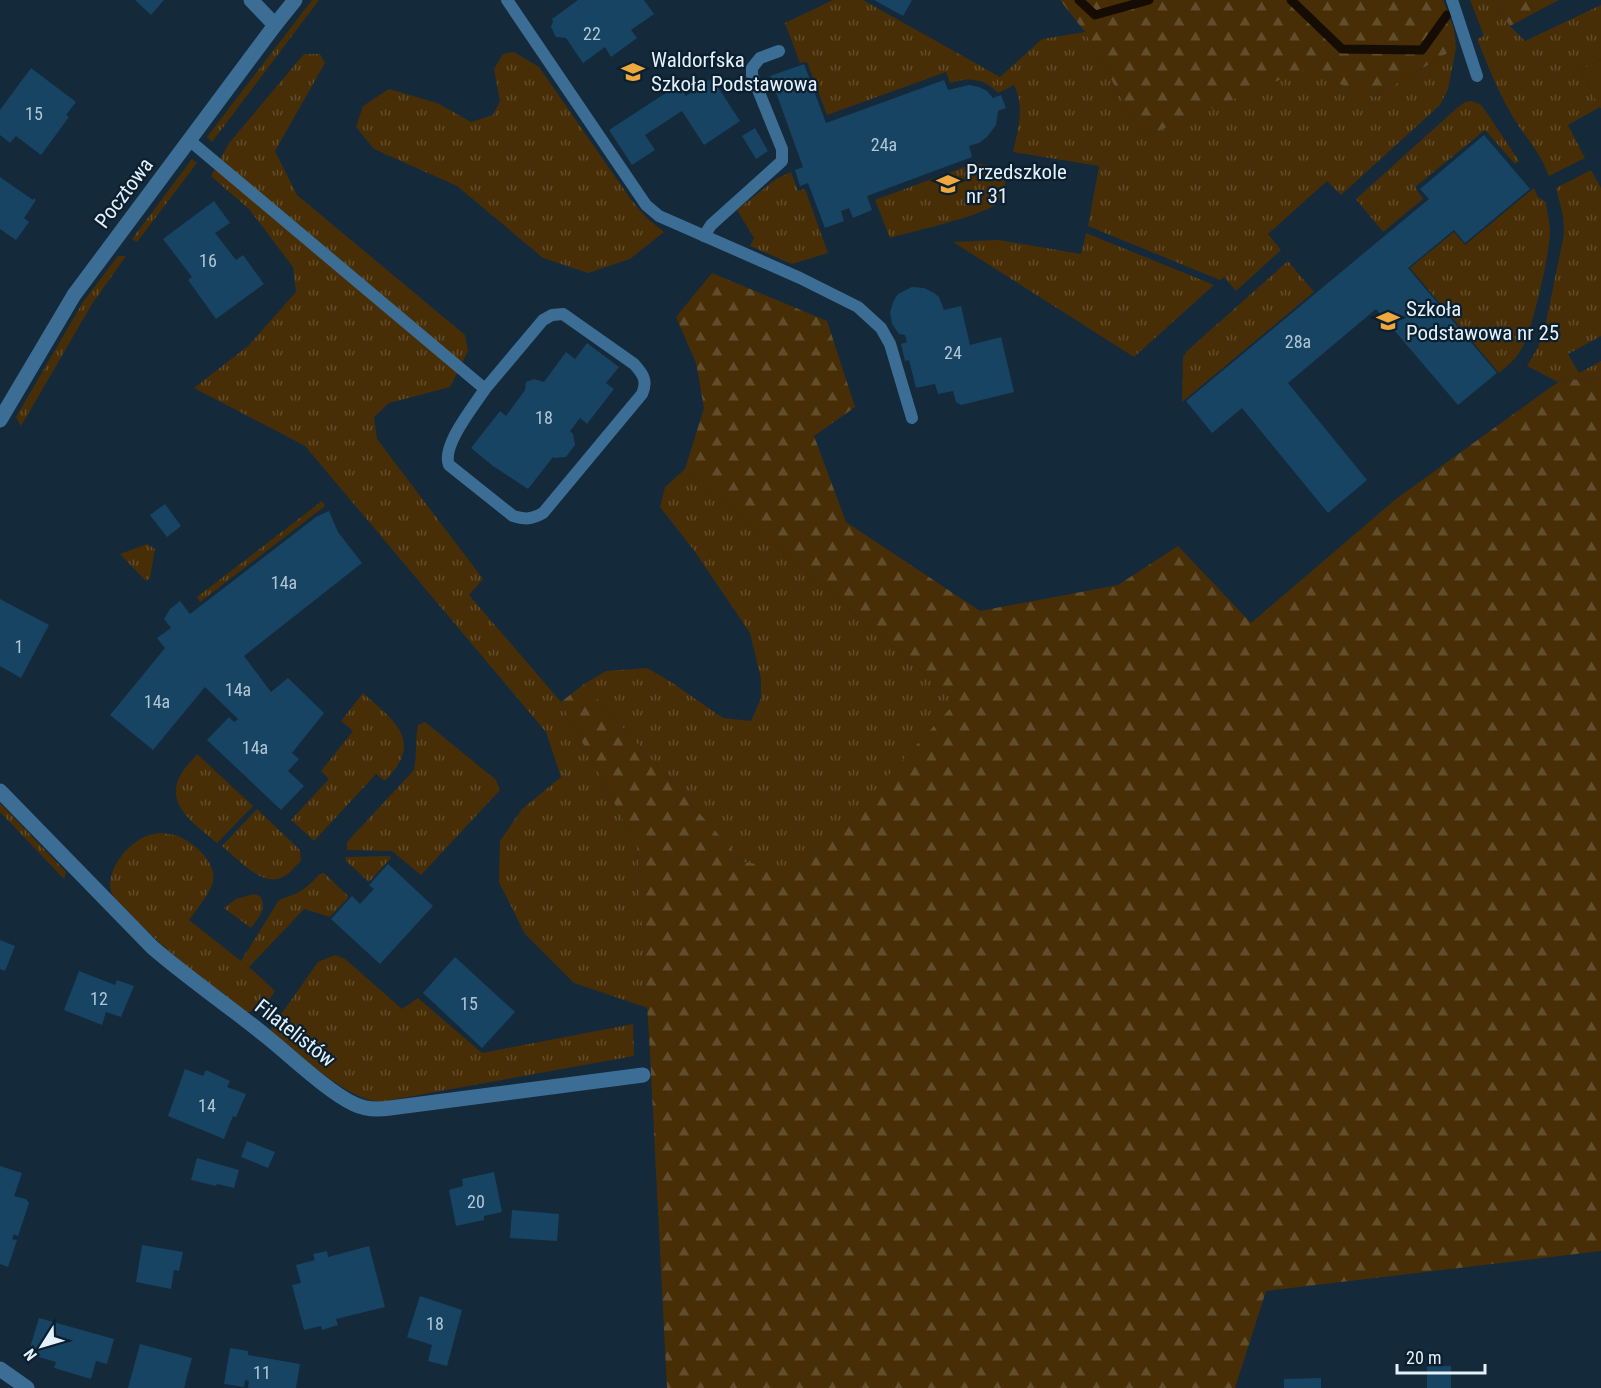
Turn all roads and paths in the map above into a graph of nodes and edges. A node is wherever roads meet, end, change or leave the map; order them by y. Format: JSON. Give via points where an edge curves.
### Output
{"nodes":[{"id":1,"x":251,"y":0,"type":"edge"},
{"id":2,"x":295,"y":0,"type":"edge"},
{"id":3,"x":507,"y":0,"type":"edge"},
{"id":4,"x":1452,"y":0,"type":"edge"},
{"id":5,"x":275,"y":25,"type":"junction"},
{"id":6,"x":779,"y":51,"type":"dead end"},
{"id":7,"x":1477,"y":76,"type":"dead end"},
{"id":8,"x":189,"y":140,"type":"junction"},
{"id":9,"x":704,"y":236,"type":"junction"},
{"id":10,"x":485,"y":389,"type":"junction"},
{"id":11,"x":912,"y":418,"type":"dead end"},
{"id":12,"x":0,"y":420,"type":"edge"},
{"id":13,"x":0,"y":791,"type":"edge"},
{"id":14,"x":643,"y":1075,"type":"dead end"},
{"id":15,"x":0,"y":1369,"type":"edge"},
{"id":16,"x":27,"y":1388,"type":"edge"}],
"edges":[{"from":1,"to":5,"type":"street"},
{"from":2,"to":5,"type":"street","name":"Pocztowa"},
{"from":3,"to":9,"type":"lane","via":[[646,205],[659,216]]},
{"from":4,"to":7,"type":"lane"},
{"from":5,"to":8,"type":"street","name":"Pocztowa"},
{"from":6,"to":9,"type":"lane","via":[[760,58],[752,75],[782,149],[782,161],[711,225]]},
{"from":8,"to":10,"type":"lane"},
{"from":8,"to":12,"type":"street","name":"Pocztowa","via":[[74,295]]},
{"from":9,"to":11,"type":"lane","via":[[858,307],[881,328],[890,344]]},
{"from":10,"to":10,"type":"lane","via":[[448,448],[447,460],[513,516],[525,520],[543,513],[642,394],[645,378],[634,364],[563,314],[543,320]]},
{"from":13,"to":14,"type":"street","name":"Filatelistów","via":[[152,947],[356,1105],[367,1109],[390,1108]]},
{"from":15,"to":16,"type":"street"}]}
